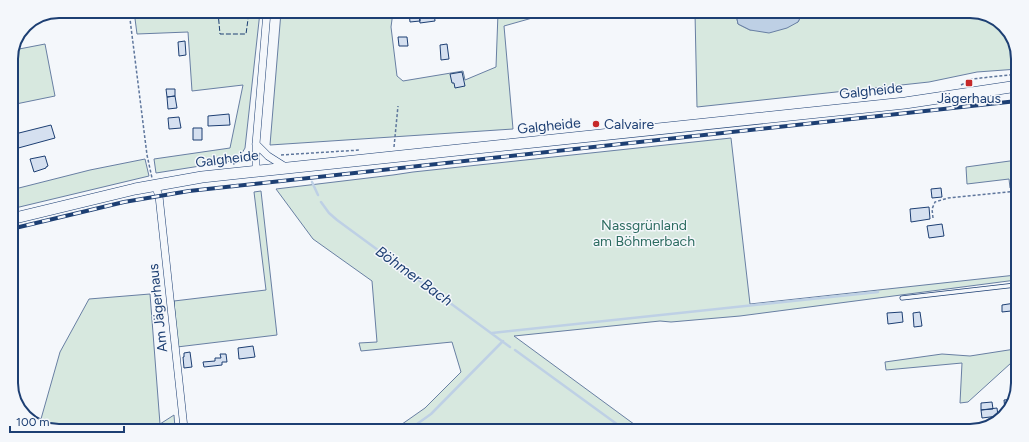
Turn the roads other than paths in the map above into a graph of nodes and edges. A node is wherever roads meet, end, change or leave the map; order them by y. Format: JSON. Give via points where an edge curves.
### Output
{"nodes":[{"id":1,"x":266,"y":18,"type":"edge"},
{"id":2,"x":1011,"y":87,"type":"edge"},
{"id":3,"x":256,"y":144,"type":"junction"},
{"id":4,"x":287,"y":168,"type":"junction"},
{"id":5,"x":256,"y":171,"type":"junction"},
{"id":6,"x":155,"y":185,"type":"junction"},
{"id":7,"x":18,"y":217,"type":"edge"},
{"id":8,"x":1011,"y":286,"type":"edge"},
{"id":9,"x":902,"y":298,"type":"dead end"},
{"id":10,"x":184,"y":424,"type":"edge"}],
"edges":[{"from":1,"to":3,"type":"street"},
{"from":2,"to":4,"type":"main road","name":"Galgheide","via":[[897,104]]},
{"from":3,"to":4,"type":"street","via":[[268,156]]},
{"from":3,"to":5,"type":"street"},
{"from":4,"to":5,"type":"main road","name":"Galgheide"},
{"from":5,"to":6,"type":"main road","name":"Galgheide"},
{"from":6,"to":7,"type":"main road","name":"Galgheide"},
{"from":6,"to":10,"type":"street","name":"Am Jägerhaus","via":[[159,196]]},
{"from":8,"to":9,"type":"lane"}]}
